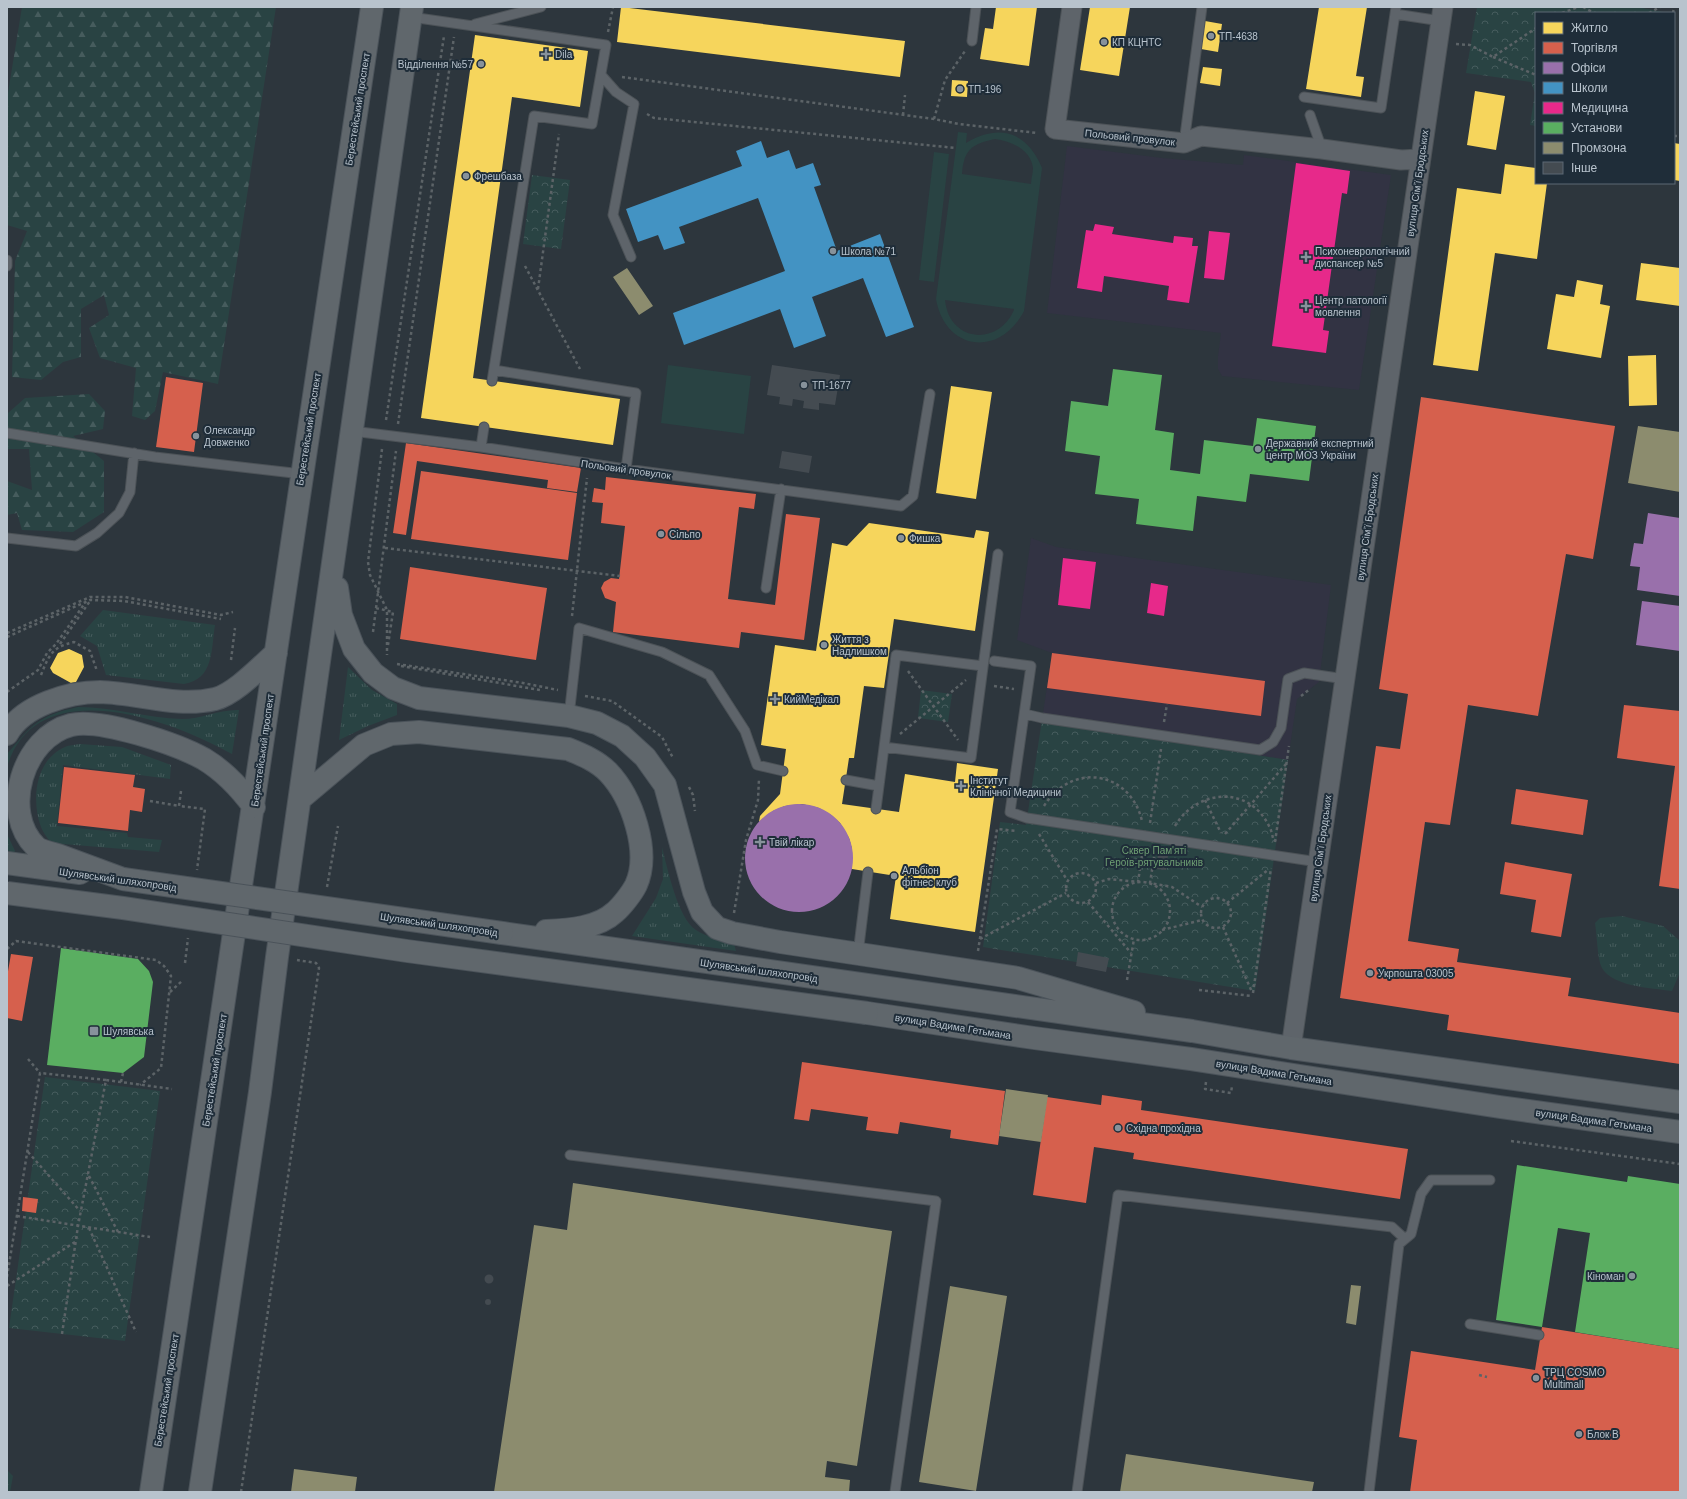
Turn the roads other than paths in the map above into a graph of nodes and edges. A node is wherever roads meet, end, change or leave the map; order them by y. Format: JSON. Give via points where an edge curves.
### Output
{"nodes":[{"id":1,"x":372,"y":7,"type":"edge"},
{"id":2,"x":541,"y":7,"type":"edge"},
{"id":3,"x":976,"y":7,"type":"edge"},
{"id":4,"x":1072,"y":7,"type":"edge"},
{"id":5,"x":1202,"y":7,"type":"edge"},
{"id":6,"x":1395,"y":10,"type":"edge"},
{"id":7,"x":412,"y":12,"type":"edge"},
{"id":8,"x":1442,"y":14,"type":"edge"},
{"id":9,"x":469,"y":26,"type":"junction"},
{"id":10,"x":972,"y":41,"type":"road end"},
{"id":11,"x":601,"y":75,"type":"junction"},
{"id":12,"x":1304,"y":97,"type":"dead end"},
{"id":13,"x":1310,"y":115,"type":"dead end"},
{"id":14,"x":1184,"y":143,"type":"junction"},
{"id":15,"x":1322,"y":149,"type":"junction"},
{"id":16,"x":1420,"y":159,"type":"junction"},
{"id":17,"x":631,"y":257,"type":"dead end"},
{"id":18,"x":7,"y":260,"type":"edge"},
{"id":19,"x":7,"y":266,"type":"edge"},
{"id":20,"x":494,"y":370,"type":"junction"},
{"id":21,"x":492,"y":381,"type":"dead end"},
{"id":22,"x":930,"y":394,"type":"dead end"},
{"id":23,"x":484,"y":427,"type":"dead end"},
{"id":24,"x":352,"y":431,"type":"junction"},
{"id":25,"x":7,"y":433,"type":"edge"},
{"id":26,"x":481,"y":447,"type":"junction"},
{"id":27,"x":134,"y":453,"type":"junction"},
{"id":28,"x":626,"y":469,"type":"junction"},
{"id":29,"x":302,"y":474,"type":"junction"},
{"id":30,"x":781,"y":489,"type":"junction"},
{"id":31,"x":7,"y":538,"type":"edge"},
{"id":32,"x":998,"y":554,"type":"dead end"},
{"id":33,"x":334,"y":561,"type":"junction"},
{"id":34,"x":766,"y":588,"type":"dead end"},
{"id":35,"x":276,"y":653,"type":"junction"},
{"id":36,"x":994,"y":661,"type":"dead end"},
{"id":37,"x":983,"y":666,"type":"junction"},
{"id":38,"x":1345,"y":679,"type":"junction"},
{"id":39,"x":1025,"y":714,"type":"junction"},
{"id":40,"x":569,"y":716,"type":"junction"},
{"id":41,"x":7,"y":734,"type":"edge"},
{"id":42,"x":884,"y":746,"type":"junction"},
{"id":43,"x":783,"y":771,"type":"dead end"},
{"id":44,"x":846,"y":780,"type":"dead end"},
{"id":45,"x":879,"y":786,"type":"junction"},
{"id":46,"x":300,"y":798,"type":"junction"},
{"id":47,"x":254,"y":807,"type":"junction"},
{"id":48,"x":876,"y":809,"type":"dead end"},
{"id":49,"x":1318,"y":862,"type":"junction"},
{"id":50,"x":7,"y":863,"type":"edge"},
{"id":51,"x":868,"y":872,"type":"dead end"},
{"id":52,"x":123,"y":879,"type":"junction"},
{"id":53,"x":7,"y":893,"type":"edge"},
{"id":54,"x":502,"y":933,"type":"junction"},
{"id":55,"x":858,"y":954,"type":"junction"},
{"id":56,"x":1192,"y":1031,"type":"junction"},
{"id":57,"x":1291,"y":1048,"type":"junction"},
{"id":58,"x":1680,"y":1102,"type":"edge"},
{"id":59,"x":1680,"y":1132,"type":"edge"},
{"id":60,"x":570,"y":1155,"type":"dead end"},
{"id":61,"x":1490,"y":1180,"type":"dead end"},
{"id":62,"x":1405,"y":1239,"type":"junction"},
{"id":63,"x":1470,"y":1324,"type":"dead end"},
{"id":64,"x":1539,"y":1335,"type":"dead end"},
{"id":65,"x":150,"y":1492,"type":"edge"},
{"id":66,"x":200,"y":1492,"type":"edge"},
{"id":67,"x":895,"y":1492,"type":"edge"},
{"id":68,"x":1077,"y":1492,"type":"edge"},
{"id":69,"x":1369,"y":1492,"type":"edge"}],
"edges":[{"from":1,"to":29,"type":"main road","name":"Берестейський проспект"},
{"from":2,"to":9,"type":"lane"},
{"from":3,"to":10,"type":"lane"},
{"from":4,"to":14,"type":"street","name":"Польовий провулок","via":[[1055,129]]},
{"from":5,"to":14,"type":"lane"},
{"from":6,"to":8,"type":"lane"},
{"from":6,"to":12,"type":"lane","via":[[1381,108]]},
{"from":7,"to":9,"type":"lane"},
{"from":7,"to":24,"type":"main road"},
{"from":8,"to":16,"type":"street","name":"вулиця Сімʼї Бродських"},
{"from":9,"to":11,"type":"lane","via":[[606,45]]},
{"from":11,"to":17,"type":"lane","via":[[616,92],[634,104],[613,215]]},
{"from":11,"to":20,"type":"lane","via":[[592,124],[534,116]]},
{"from":13,"to":15,"type":"lane"},
{"from":14,"to":15,"type":"street","name":"Польовий провулок","via":[[1201,136]]},
{"from":15,"to":16,"type":"street","name":"Польовий провулок","via":[[1401,160]]},
{"from":16,"to":38,"type":"street","name":"вулиця Сімʼї Бродських"},
{"from":18,"to":19,"type":"lane"},
{"from":20,"to":21,"type":"lane"},
{"from":20,"to":28,"type":"lane","via":[[636,393]]},
{"from":22,"to":30,"type":"lane","name":"Польовий провулок","via":[[913,496],[901,506]]},
{"from":23,"to":26,"type":"lane"},
{"from":24,"to":26,"type":"lane","name":"Польовий провулок"},
{"from":24,"to":33,"type":"main road"},
{"from":25,"to":27,"type":"lane"},
{"from":26,"to":28,"type":"lane","name":"Польовий провулок"},
{"from":27,"to":29,"type":"lane"},
{"from":27,"to":31,"type":"lane","via":[[130,492],[119,513],[97,533],[76,546]]},
{"from":28,"to":30,"type":"lane","name":"Польовий провулок"},
{"from":29,"to":35,"type":"main road","name":"Берестейський проспект"},
{"from":30,"to":34,"type":"lane"},
{"from":32,"to":37,"type":"lane"},
{"from":33,"to":40,"type":"main road","via":[[341,615],[354,649],[373,673],[393,688],[419,698]]},
{"from":33,"to":46,"type":"main road"},
{"from":35,"to":41,"type":"main road","via":[[242,684],[217,698],[196,702],[171,702],[100,692],[75,695],[30,710]]},
{"from":35,"to":47,"type":"main road","name":"Берестейський проспект"},
{"from":36,"to":39,"type":"lane","via":[[1031,666]]},
{"from":37,"to":42,"type":"lane","via":[[896,655]]},
{"from":37,"to":42,"type":"lane","via":[[971,758]]},
{"from":38,"to":39,"type":"lane","via":[[1304,673],[1288,679],[1281,728],[1273,742],[1260,750]]},
{"from":38,"to":49,"type":"street","name":"вулиця Сімʼї Бродських"},
{"from":39,"to":49,"type":"lane","via":[[1010,812],[1027,818]]},
{"from":40,"to":43,"type":"lane","via":[[579,628],[662,652],[710,675],[745,731],[757,765]]},
{"from":40,"to":55,"type":"main road","via":[[597,723],[622,736],[645,757],[665,785],[694,892],[702,912],[717,928],[739,935]]},
{"from":42,"to":45,"type":"lane"},
{"from":44,"to":45,"type":"lane"},
{"from":45,"to":48,"type":"lane"},
{"from":46,"to":54,"type":"main road","via":[[364,745],[391,734],[419,732],[568,749],[590,758],[608,772],[626,798],[637,828],[641,858],[636,885],[615,912],[593,924],[565,930]]},
{"from":46,"to":66,"type":"main road","via":[[260,1092]]},
{"from":47,"to":52,"type":"main road","via":[[240,788],[204,759],[170,745],[89,723],[70,725],[51,734],[36,746],[25,765],[18,788],[17,813],[24,833],[37,848]]},
{"from":47,"to":65,"type":"main road","name":"Берестейський проспект"},
{"from":49,"to":57,"type":"street","name":"вулиця Сімʼї Бродських"},
{"from":50,"to":52,"type":"main road","name":"Шулявський шляхопровід"},
{"from":51,"to":55,"type":"lane"},
{"from":52,"to":54,"type":"main road","name":"Шулявський шляхопровід","bridge":true},
{"from":53,"to":59,"type":"main road","name":"вулиця Вадима Гетьмана","bridge":true,"via":[[1191,1059]]},
{"from":54,"to":56,"type":"main road","name":"Шулявський шляхопровід"},
{"from":55,"to":56,"type":"main road","via":[[1018,978]]},
{"from":56,"to":57,"type":"main road"},
{"from":57,"to":58,"type":"main road"},
{"from":60,"to":67,"type":"lane","via":[[936,1201]]},
{"from":61,"to":62,"type":"lane","via":[[1431,1180],[1421,1194],[1411,1234]]},
{"from":62,"to":68,"type":"lane","via":[[1392,1227],[1118,1195]]},
{"from":62,"to":69,"type":"lane","via":[[1399,1244]]},
{"from":63,"to":64,"type":"lane"}]}
